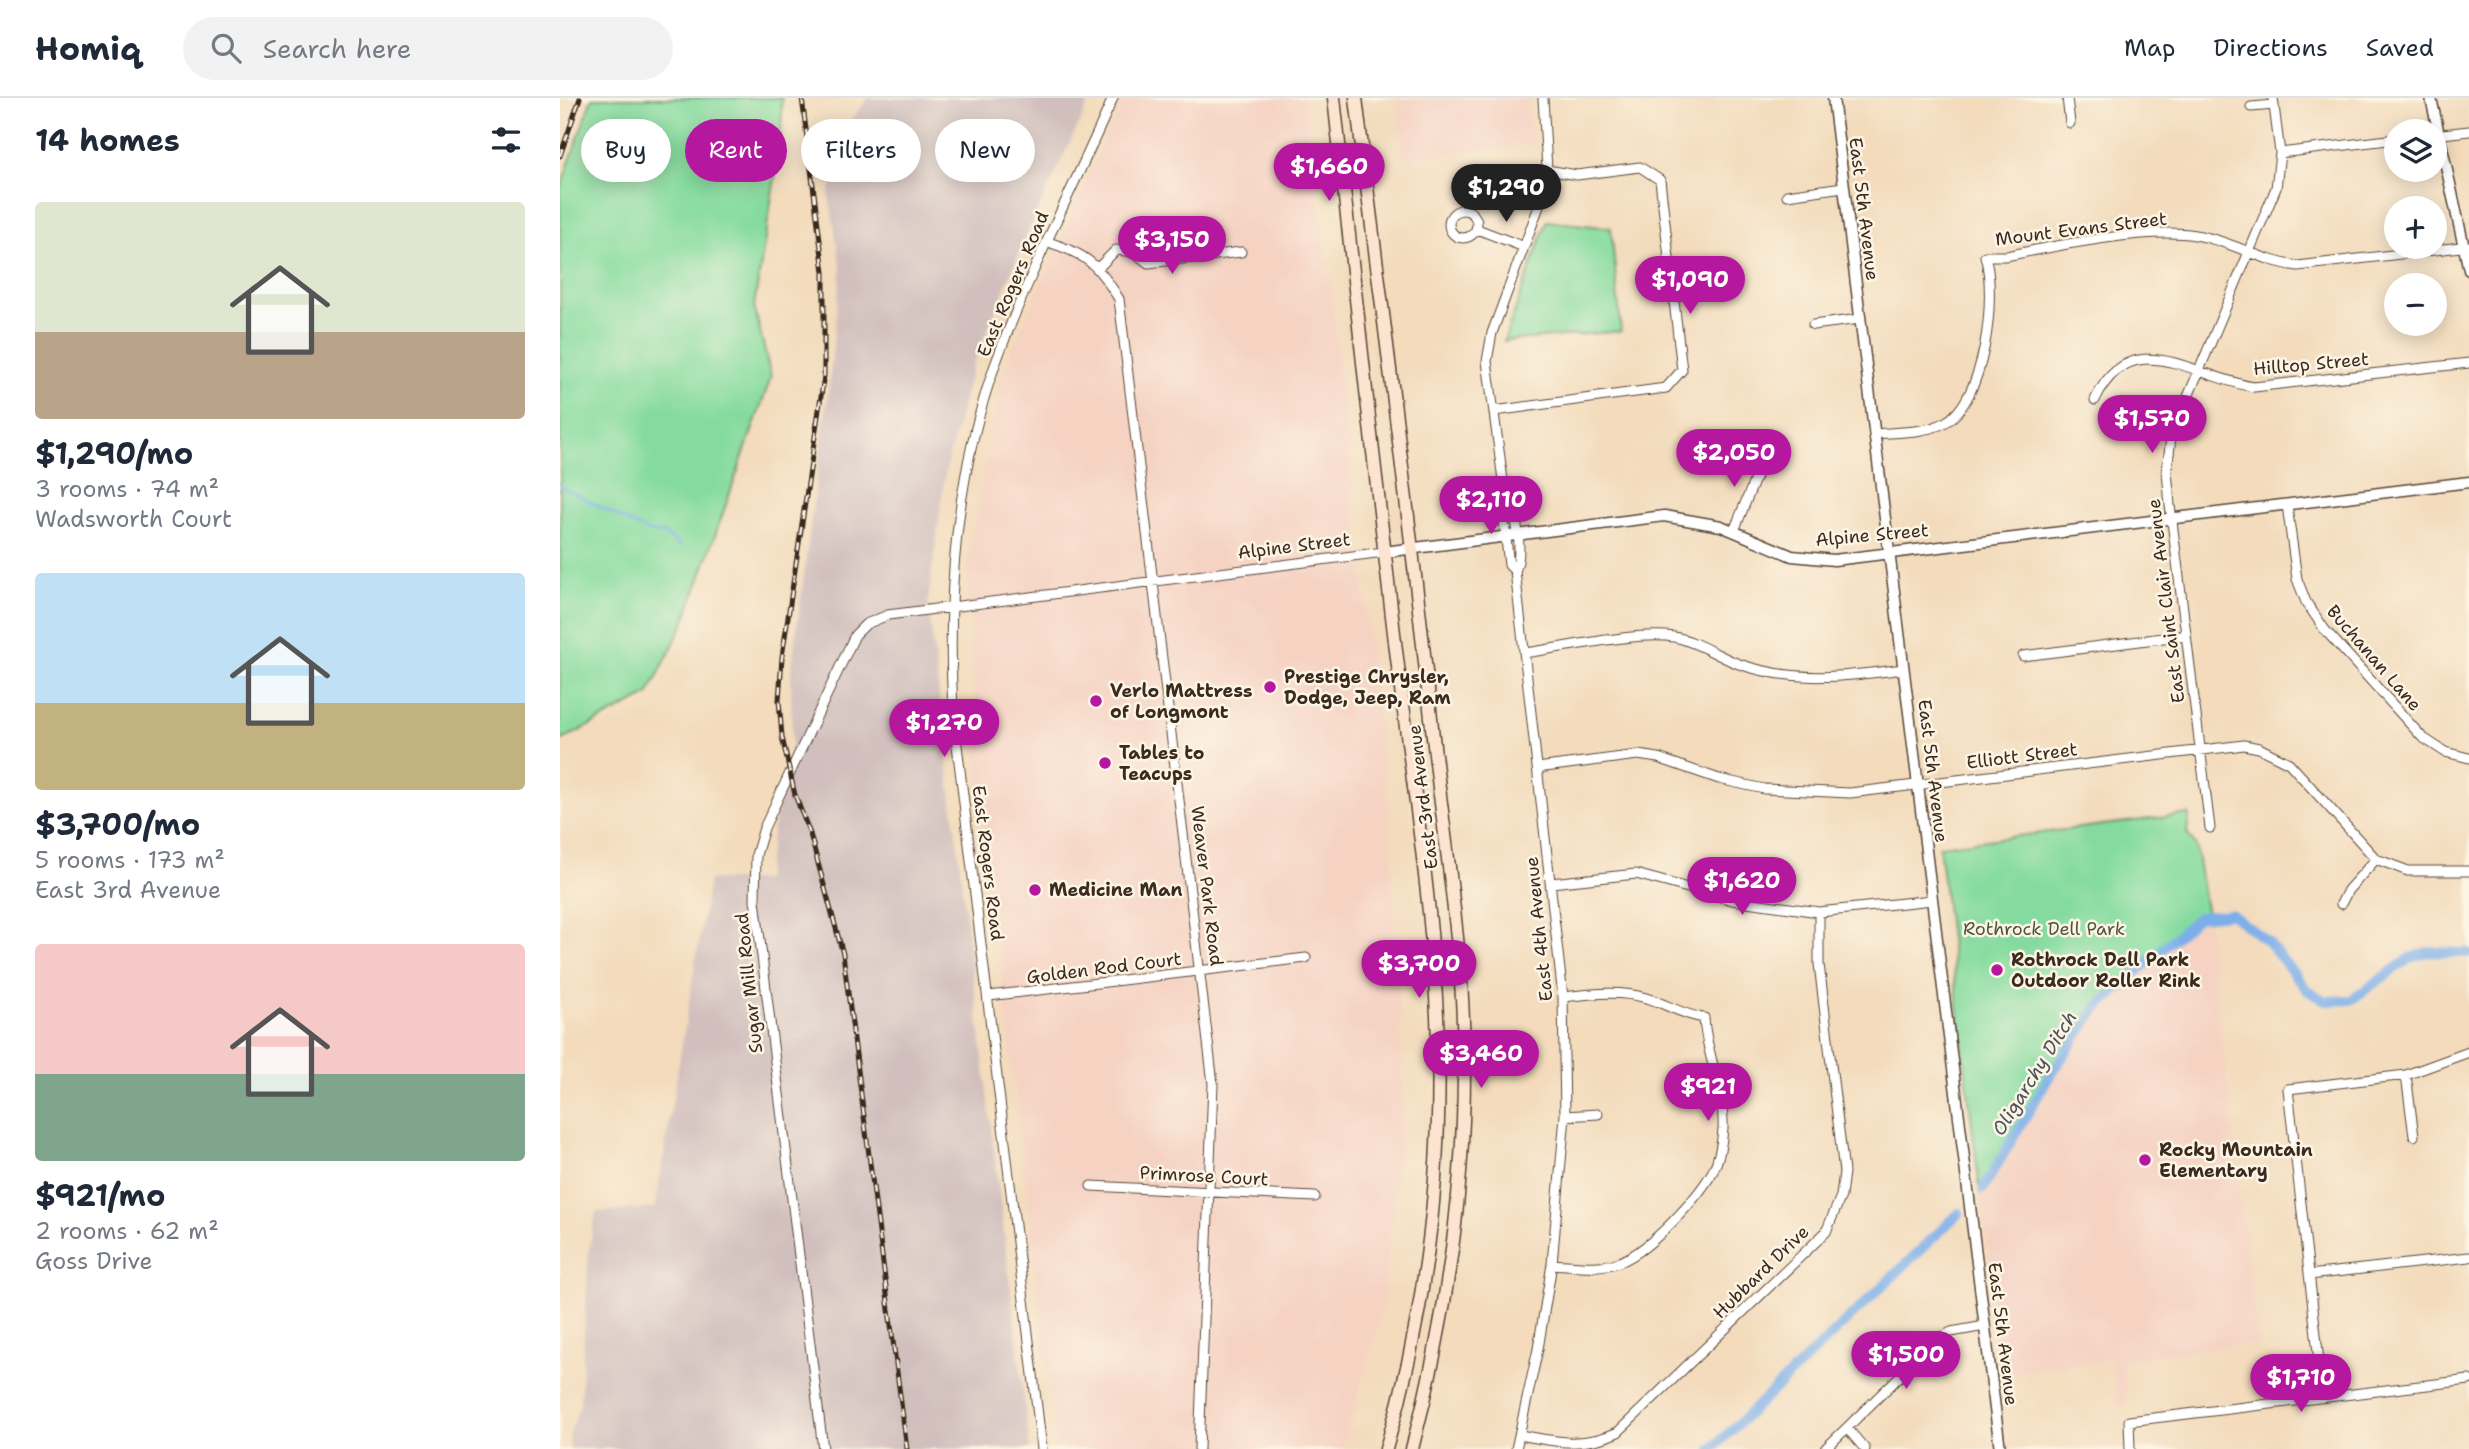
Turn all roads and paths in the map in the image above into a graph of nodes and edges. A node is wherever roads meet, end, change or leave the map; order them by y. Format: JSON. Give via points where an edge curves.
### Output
{"nodes":[{"id":1,"x":1113,"y":98,"type":"edge"},
{"id":2,"x":1334,"y":98,"type":"edge"},
{"id":3,"x":1356,"y":98,"type":"edge"},
{"id":4,"x":1543,"y":98,"type":"edge"},
{"id":5,"x":1833,"y":98,"type":"edge"},
{"id":6,"x":2067,"y":98,"type":"edge"},
{"id":7,"x":2431,"y":98,"type":"edge"},
{"id":8,"x":2274,"y":101,"type":"edge"},
{"id":9,"x":2251,"y":107,"type":"dead end"},
{"id":10,"x":2434,"y":119,"type":"edge"},
{"id":11,"x":2070,"y":122,"type":"dead end"},
{"id":12,"x":2469,"y":131,"type":"edge"},
{"id":13,"x":2447,"y":134,"type":"edge"},
{"id":14,"x":2384,"y":140,"type":"edge"},
{"id":15,"x":2280,"y":153,"type":"junction"},
{"id":16,"x":1547,"y":170,"type":"junction"},
{"id":17,"x":2447,"y":172,"type":"edge"},
{"id":18,"x":1843,"y":187,"type":"junction"},
{"id":19,"x":1787,"y":195,"type":"dead end"},
{"id":20,"x":1477,"y":229,"type":"dead end"},
{"id":21,"x":1048,"y":243,"type":"junction"},
{"id":22,"x":2467,"y":246,"type":"edge"},
{"id":23,"x":1524,"y":247,"type":"junction"},
{"id":24,"x":2249,"y":252,"type":"junction"},
{"id":25,"x":1241,"y":253,"type":"dead end"},
{"id":26,"x":1099,"y":267,"type":"junction"},
{"id":27,"x":2469,"y":270,"type":"edge"},
{"id":28,"x":1860,"y":318,"type":"junction"},
{"id":29,"x":1813,"y":325,"type":"dead end"},
{"id":30,"x":2469,"y":363,"type":"edge"},
{"id":31,"x":2199,"y":372,"type":"junction"},
{"id":32,"x":2095,"y":400,"type":"dead end"},
{"id":33,"x":1494,"y":411,"type":"junction"},
{"id":34,"x":1874,"y":434,"type":"junction"},
{"id":35,"x":1763,"y":459,"type":"dead end"},
{"id":36,"x":2469,"y":482,"type":"edge"},
{"id":37,"x":2287,"y":505,"type":"junction"},
{"id":38,"x":2171,"y":519,"type":"junction"},
{"id":39,"x":1734,"y":531,"type":"junction"},
{"id":40,"x":1511,"y":534,"type":"junction"},
{"id":41,"x":1414,"y":547,"type":"junction"},
{"id":42,"x":1384,"y":552,"type":"junction"},
{"id":43,"x":1889,"y":553,"type":"junction"},
{"id":44,"x":1153,"y":581,"type":"junction"},
{"id":45,"x":951,"y":607,"type":"junction"},
{"id":46,"x":2186,"y":635,"type":"junction"},
{"id":47,"x":1524,"y":653,"type":"junction"},
{"id":48,"x":2023,"y":656,"type":"dead end"},
{"id":49,"x":1903,"y":669,"type":"junction"},
{"id":50,"x":2200,"y":751,"type":"junction"},
{"id":51,"x":2469,"y":758,"type":"edge"},
{"id":52,"x":1536,"y":768,"type":"junction"},
{"id":53,"x":1917,"y":785,"type":"junction"},
{"id":54,"x":2210,"y":828,"type":"dead end"},
{"id":55,"x":2376,"y":859,"type":"junction"},
{"id":56,"x":2469,"y":871,"type":"edge"},
{"id":57,"x":1552,"y":883,"type":"junction"},
{"id":58,"x":1932,"y":900,"type":"junction"},
{"id":59,"x":2340,"y":904,"type":"dead end"},
{"id":60,"x":1819,"y":912,"type":"junction"},
{"id":61,"x":1306,"y":958,"type":"dead end"},
{"id":62,"x":1202,"y":972,"type":"junction"},
{"id":63,"x":989,"y":996,"type":"junction"},
{"id":64,"x":1563,"y":997,"type":"junction"},
{"id":65,"x":2469,"y":1052,"type":"edge"},
{"id":66,"x":2406,"y":1074,"type":"junction"},
{"id":67,"x":1598,"y":1114,"type":"dead end"},
{"id":68,"x":1565,"y":1116,"type":"junction"},
{"id":69,"x":2414,"y":1136,"type":"dead end"},
{"id":70,"x":1091,"y":1186,"type":"dead end"},
{"id":71,"x":1210,"y":1193,"type":"junction"},
{"id":72,"x":1315,"y":1197,"type":"dead end"},
{"id":73,"x":2469,"y":1257,"type":"edge"},
{"id":74,"x":1552,"y":1264,"type":"junction"},
{"id":75,"x":2309,"y":1275,"type":"junction"},
{"id":76,"x":1985,"y":1326,"type":"junction"},
{"id":77,"x":2469,"y":1380,"type":"edge"},
{"id":78,"x":2323,"y":1396,"type":"junction"},
{"id":79,"x":1847,"y":1428,"type":"junction"},
{"id":80,"x":1520,"y":1434,"type":"junction"},
{"id":81,"x":823,"y":1449,"type":"edge"},
{"id":82,"x":1042,"y":1449,"type":"edge"},
{"id":83,"x":1199,"y":1449,"type":"edge"},
{"id":84,"x":1386,"y":1449,"type":"edge"},
{"id":85,"x":1412,"y":1449,"type":"edge"},
{"id":86,"x":1516,"y":1449,"type":"edge"},
{"id":87,"x":1825,"y":1449,"type":"edge"},
{"id":88,"x":1866,"y":1449,"type":"edge"},
{"id":89,"x":2000,"y":1449,"type":"edge"},
{"id":90,"x":2130,"y":1449,"type":"edge"}],
"edges":[{"from":1,"to":21,"type":"street","name":"East Rogers Road"},
{"from":2,"to":42,"type":"main road","name":"East 3rd Avenue"},
{"from":3,"to":41,"type":"main road","name":"East 3rd Avenue"},
{"from":4,"to":16,"type":"street","name":"East 4th Avenue"},
{"from":5,"to":18,"type":"street","name":"East 5th Avenue"},
{"from":6,"to":11,"type":"street"},
{"from":7,"to":10,"type":"street"},
{"from":8,"to":9,"type":"street"},
{"from":8,"to":15,"type":"street","name":"East Saint Clair Avenue"},
{"from":12,"to":13,"type":"street"},
{"from":14,"to":15,"type":"street"},
{"from":15,"to":24,"type":"street","name":"East Saint Clair Avenue","via":[[2276,188]]},
{"from":16,"to":23,"type":"street","name":"East 4th Avenue"},
{"from":16,"to":33,"type":"street","via":[[1577,175],[1640,167],[1660,180],[1682,370],[1666,388]]},
{"from":17,"to":22,"type":"street"},
{"from":18,"to":19,"type":"street"},
{"from":18,"to":28,"type":"street","name":"East 5th Avenue"},
{"from":20,"to":23,"type":"street"},
{"from":21,"to":26,"type":"street","name":"Weaver Park Road","via":[[1075,251]]},
{"from":21,"to":45,"type":"street","name":"East Rogers Road","via":[[1017,307],[983,403],[960,507]]},
{"from":22,"to":24,"type":"street","name":"Mount Evans Street","via":[[2298,266]]},
{"from":22,"to":27,"type":"street"},
{"from":23,"to":33,"type":"street","name":"East 4th Avenue","via":[[1492,333],[1488,355]]},
{"from":24,"to":31,"type":"street","name":"East Saint Clair Avenue"},
{"from":24,"to":34,"type":"street","name":"Mount Evans Street","via":[[2198,235],[2156,234],[1985,256],[1991,295],[1969,398],[1945,422]]},
{"from":25,"to":26,"type":"street","via":[[1149,263],[1134,252],[1116,250]]},
{"from":26,"to":44,"type":"street","name":"Weaver Park Road","via":[[1119,299]]},
{"from":28,"to":29,"type":"street"},
{"from":28,"to":34,"type":"street","name":"East 5th Avenue"},
{"from":30,"to":31,"type":"street","name":"Hilltop Street","via":[[2254,387]]},
{"from":31,"to":32,"type":"street","name":"Hilltop Street","via":[[2165,359],[2134,358],[2103,382]]},
{"from":31,"to":38,"type":"street","name":"East Saint Clair Avenue","via":[[2167,454]]},
{"from":33,"to":40,"type":"street","name":"East 4th Avenue","via":[[1506,495],[1502,504]]},
{"from":34,"to":43,"type":"street","name":"East 5th Avenue"},
{"from":35,"to":39,"type":"street"},
{"from":36,"to":37,"type":"street","name":"Alpine Street"},
{"from":37,"to":38,"type":"street","name":"Alpine Street"},
{"from":37,"to":51,"type":"street","name":"Buchanan Lane","via":[[2297,579],[2325,630],[2422,737],[2445,752]]},
{"from":38,"to":43,"type":"street","name":"Alpine Street"},
{"from":38,"to":46,"type":"street","name":"East Saint Clair Avenue"},
{"from":39,"to":40,"type":"street","name":"Alpine Street","via":[[1703,520],[1664,516]]},
{"from":39,"to":43,"type":"street","name":"Alpine Street","via":[[1806,558],[1834,560]]},
{"from":40,"to":41,"type":"street","name":"Alpine Street"},
{"from":40,"to":47,"type":"street","name":"East 4th Avenue","via":[[1509,565],[1515,571]]},
{"from":41,"to":42,"type":"street","name":"Alpine Street"},
{"from":41,"to":85,"type":"main road","name":"East 3rd Avenue","via":[[1459,957],[1464,1091],[1461,1186],[1452,1264]]},
{"from":42,"to":44,"type":"street","name":"Alpine Street"},
{"from":42,"to":84,"type":"main road","name":"East 3rd Avenue","via":[[1429,923],[1438,1053],[1437,1155],[1428,1245],[1411,1350]]},
{"from":43,"to":49,"type":"street","name":"East 5th Avenue"},
{"from":44,"to":45,"type":"street","name":"Alpine Street"},
{"from":44,"to":62,"type":"street","name":"Weaver Park Road"},
{"from":45,"to":63,"type":"street","name":"East Rogers Road","via":[[953,712]]},
{"from":45,"to":81,"type":"street","name":"Sugar Mill Road","via":[[888,615],[866,624],[855,635],[764,828],[757,855],[755,900]]},
{"from":46,"to":48,"type":"street"},
{"from":46,"to":50,"type":"street","name":"East Saint Clair Avenue"},
{"from":47,"to":49,"type":"street","via":[[1654,636],[1688,641],[1737,663],[1798,677],[1834,679]]},
{"from":47,"to":52,"type":"street","name":"East 4th Avenue"},
{"from":49,"to":53,"type":"street","name":"East 5th Avenue"},
{"from":50,"to":53,"type":"street","name":"Elliott Street"},
{"from":50,"to":54,"type":"street","name":"East Saint Clair Avenue"},
{"from":50,"to":55,"type":"street","name":"Elliott Street","via":[[2244,746],[2281,758]]},
{"from":52,"to":53,"type":"street","name":"Elliott Street","via":[[1638,755],[1764,789],[1850,793]]},
{"from":52,"to":57,"type":"street","name":"East 4th Avenue"},
{"from":53,"to":58,"type":"street","name":"East 5th Avenue"},
{"from":55,"to":56,"type":"street","name":"Elliott Street","via":[[2409,871]]},
{"from":55,"to":59,"type":"street"},
{"from":57,"to":60,"type":"street","via":[[1636,874],[1732,901]]},
{"from":57,"to":64,"type":"street","name":"East 4th Avenue"},
{"from":58,"to":60,"type":"street"},
{"from":58,"to":76,"type":"street","name":"East 5th Avenue"},
{"from":60,"to":80,"type":"street","name":"Hubbard Drive","via":[[1819,964],[1844,1172],[1841,1196],[1826,1232],[1618,1432],[1570,1444]]},
{"from":61,"to":62,"type":"street","name":"Golden Rod Court"},
{"from":62,"to":63,"type":"street","name":"Golden Rod Court"},
{"from":62,"to":71,"type":"street","name":"Weaver Park Road","via":[[1213,1084]]},
{"from":63,"to":82,"type":"street","name":"East Rogers Road"},
{"from":64,"to":68,"type":"street","name":"East 4th Avenue"},
{"from":64,"to":74,"type":"street","via":[[1626,993],[1704,1018],[1723,1126],[1713,1170],[1697,1194],[1638,1252],[1604,1266]]},
{"from":65,"to":66,"type":"street"},
{"from":66,"to":69,"type":"street"},
{"from":66,"to":75,"type":"street","via":[[2288,1089]]},
{"from":67,"to":68,"type":"street"},
{"from":68,"to":74,"type":"street","name":"East 4th Avenue"},
{"from":70,"to":71,"type":"street","name":"Primrose Court"},
{"from":71,"to":72,"type":"street","name":"Primrose Court"},
{"from":71,"to":83,"type":"street","name":"Weaver Park Road"},
{"from":73,"to":75,"type":"street"},
{"from":74,"to":80,"type":"street","name":"East 4th Avenue"},
{"from":75,"to":78,"type":"street"},
{"from":76,"to":79,"type":"street","via":[[1938,1339]]},
{"from":76,"to":89,"type":"street","name":"East 5th Avenue"},
{"from":77,"to":78,"type":"street"},
{"from":78,"to":90,"type":"street","via":[[2129,1421]]},
{"from":79,"to":87,"type":"street"},
{"from":79,"to":88,"type":"street"},
{"from":80,"to":86,"type":"street","name":"East 4th Avenue"}]}
